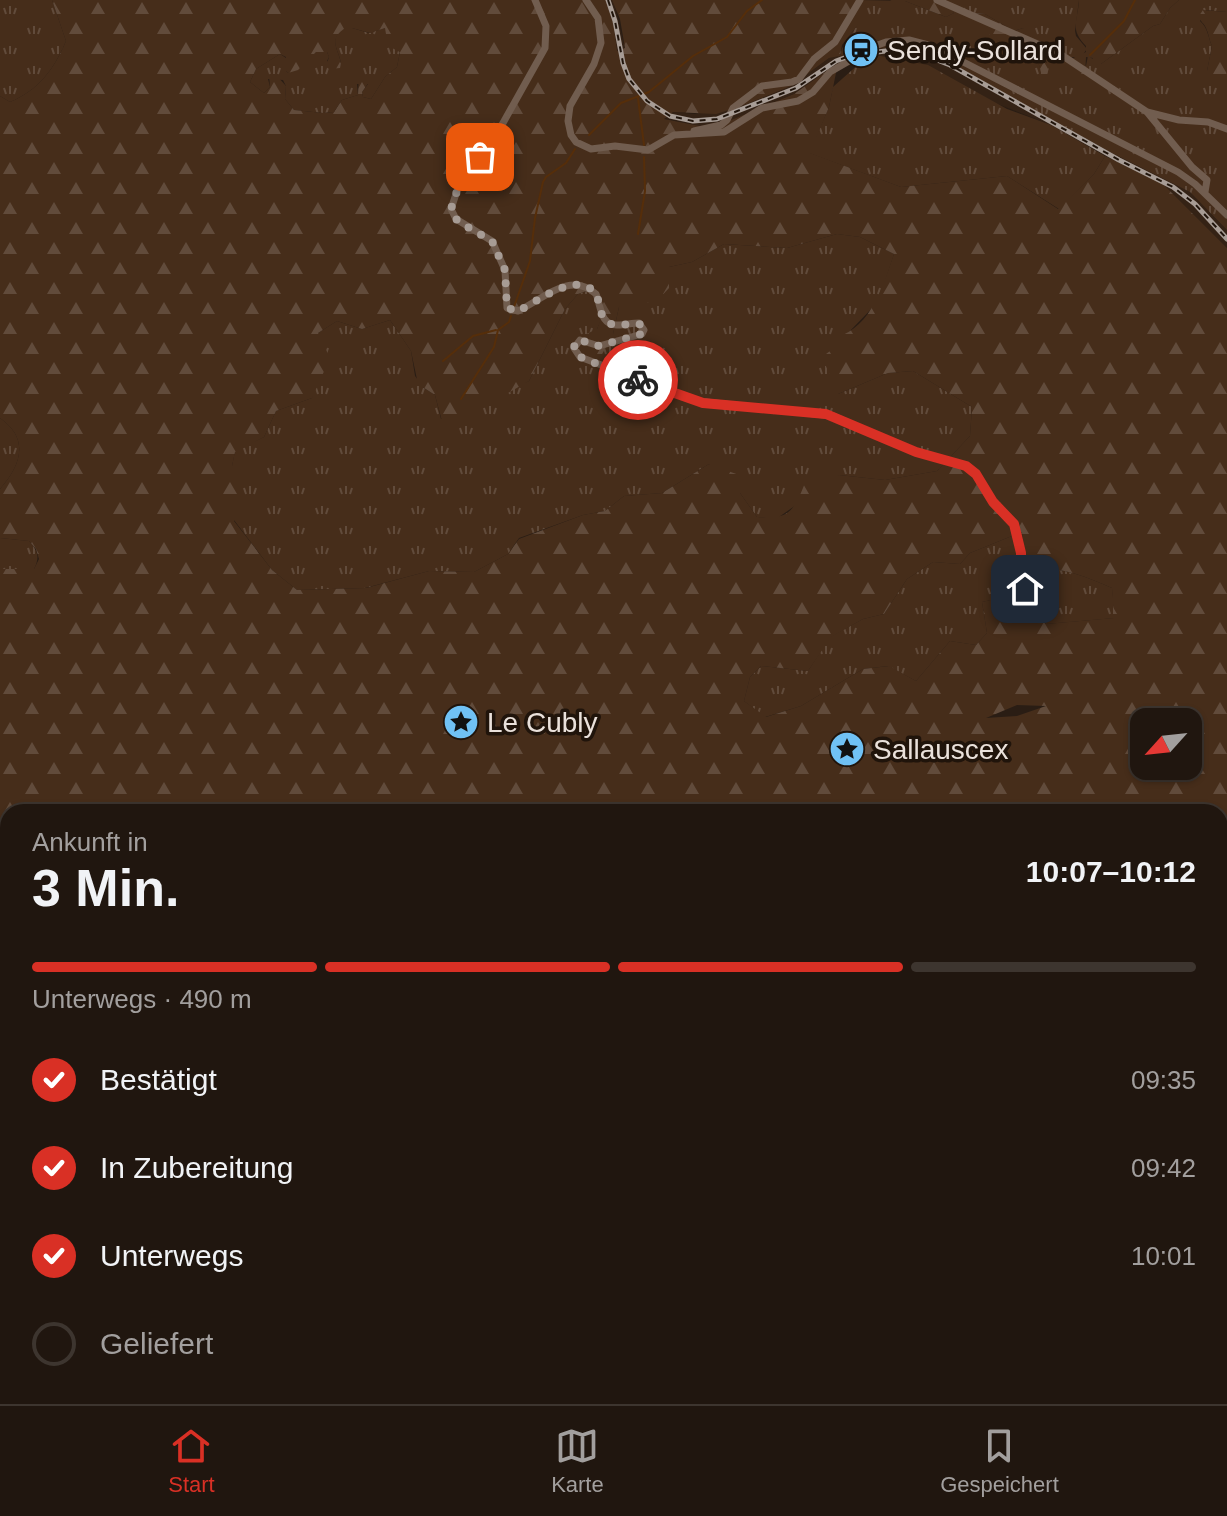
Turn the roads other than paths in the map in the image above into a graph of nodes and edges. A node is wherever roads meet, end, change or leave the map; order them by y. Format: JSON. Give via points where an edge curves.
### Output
{"nodes":[{"id":1,"x":535,"y":0,"type":"edge"},
{"id":2,"x":586,"y":0,"type":"edge"},
{"id":3,"x":860,"y":0,"type":"edge"},
{"id":4,"x":937,"y":0,"type":"edge"},
{"id":5,"x":1147,"y":112,"type":"junction"},
{"id":6,"x":1227,"y":129,"type":"edge"},
{"id":7,"x":692,"y":132,"type":"junction"},
{"id":8,"x":1205,"y":192,"type":"junction"},
{"id":9,"x":1227,"y":215,"type":"edge"},
{"id":10,"x":1025,"y":589,"type":"dead end"}],
"edges":[{"from":1,"to":10,"type":"street","via":[[547,31],[545,48],[452,204],[456,219],[492,241],[505,270],[507,308],[518,311],[562,287],[585,287],[596,294],[608,322],[635,322],[644,330],[599,346],[580,340],[574,348],[580,357],[697,401],[833,416],[916,452],[966,466],[1014,524]]},
{"from":2,"to":7,"type":"street","via":[[598,18],[601,43],[569,110],[573,139],[587,148],[642,151]]},
{"from":3,"to":7,"type":"street","via":[[835,42],[799,79],[762,86],[733,108],[721,125]]},
{"from":4,"to":5,"type":"street","via":[[1060,54]]},
{"from":5,"to":6,"type":"street"},
{"from":5,"to":8,"type":"street","via":[[1207,180]]},
{"from":7,"to":8,"type":"street","via":[[715,135],[762,108],[798,101],[830,72],[875,46],[909,40],[932,46],[1170,167]]},
{"from":8,"to":9,"type":"street"}]}
